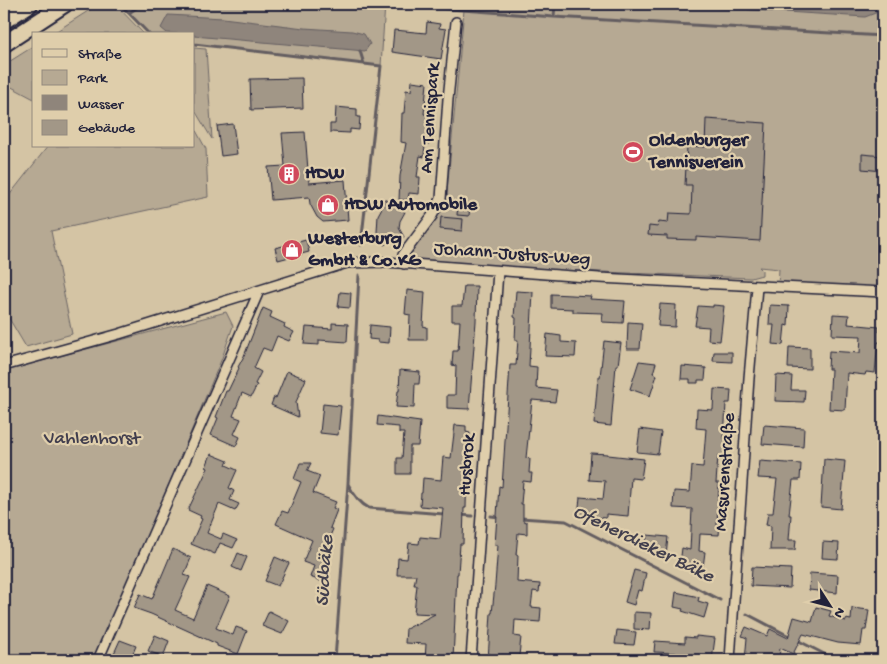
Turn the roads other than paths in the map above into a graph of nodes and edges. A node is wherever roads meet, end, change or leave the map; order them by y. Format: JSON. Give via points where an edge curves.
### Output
{"nodes":[{"id":1,"x":30,"y":4,"type":"edge"},
{"id":2,"x":65,"y":4,"type":"edge"},
{"id":3,"x":4,"y":21,"type":"edge"},
{"id":4,"x":456,"y":22,"type":"dead end"},
{"id":5,"x":4,"y":44,"type":"edge"},
{"id":6,"x":404,"y":264,"type":"junction"},
{"id":7,"x":498,"y":271,"type":"junction"},
{"id":8,"x":757,"y":287,"type":"junction"},
{"id":9,"x":259,"y":291,"type":"junction"},
{"id":10,"x":883,"y":292,"type":"edge"},
{"id":11,"x":4,"y":366,"type":"edge"},
{"id":12,"x":98,"y":660,"type":"edge"},
{"id":13,"x":471,"y":660,"type":"edge"},
{"id":14,"x":730,"y":660,"type":"edge"}],
"edges":[{"from":1,"to":3,"type":"highway"},
{"from":2,"to":5,"type":"highway"},
{"from":4,"to":6,"type":"street","name":"Am Tennispark","via":[[441,199],[403,255]]},
{"from":6,"to":7,"type":"street","name":"Johann-Justus-Weg"},
{"from":6,"to":9,"type":"street","name":"Johann-Justus-Weg","via":[[347,263]]},
{"from":7,"to":8,"type":"street","name":"Johann-Justus-Weg"},
{"from":7,"to":13,"type":"street","name":"Husbrok"},
{"from":8,"to":10,"type":"street","name":"Johann-Justus-Weg"},
{"from":8,"to":14,"type":"street","name":"Masurenstraße"},
{"from":9,"to":11,"type":"street","name":"Johann-Justus-Weg"},
{"from":9,"to":12,"type":"street"}]}
